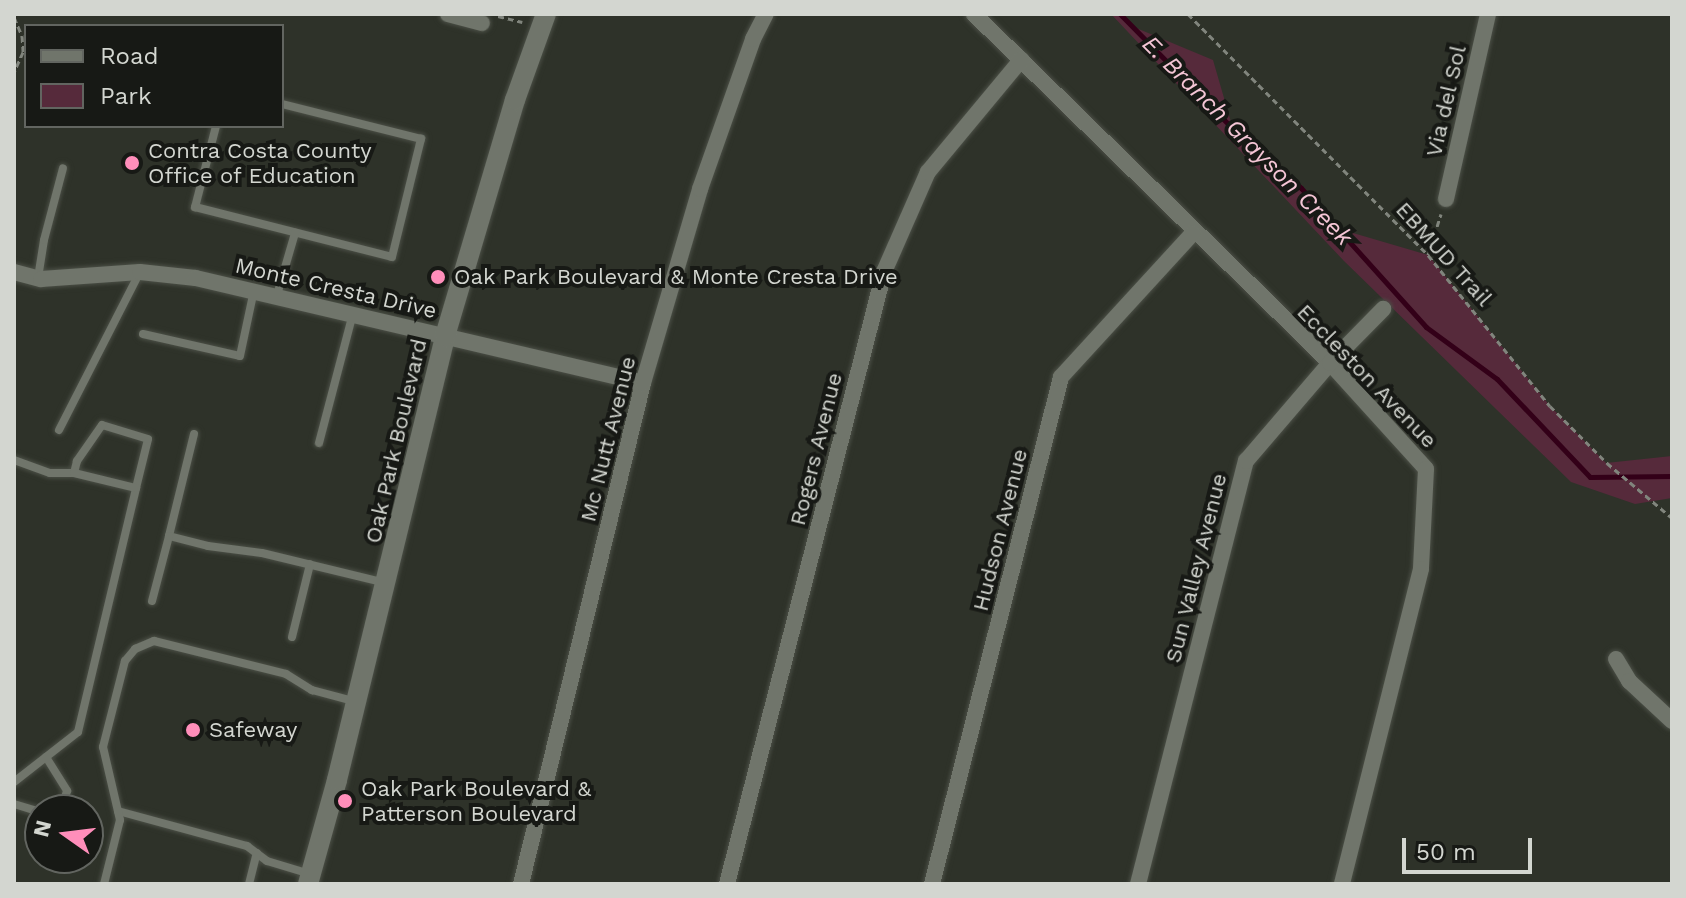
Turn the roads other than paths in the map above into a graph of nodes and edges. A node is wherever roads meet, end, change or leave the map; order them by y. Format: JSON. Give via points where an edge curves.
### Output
{"nodes":[{"id":1,"x":448,"y":14,"type":"edge"},
{"id":2,"x":766,"y":14,"type":"edge"},
{"id":3,"x":974,"y":14,"type":"edge"},
{"id":4,"x":1488,"y":14,"type":"edge"},
{"id":5,"x":485,"y":18,"type":"edge"},
{"id":6,"x":543,"y":22,"type":"edge"},
{"id":7,"x":1021,"y":60,"type":"junction"},
{"id":8,"x":284,"y":105,"type":"edge"},
{"id":9,"x":215,"y":128,"type":"edge"},
{"id":10,"x":63,"y":168,"type":"dead end"},
{"id":11,"x":1446,"y":199,"type":"road end"},
{"id":12,"x":295,"y":233,"type":"junction"},
{"id":13,"x":1193,"y":233,"type":"junction"},
{"id":14,"x":14,"y":272,"type":"edge"},
{"id":15,"x":140,"y":272,"type":"junction"},
{"id":16,"x":38,"y":278,"type":"junction"},
{"id":17,"x":254,"y":290,"type":"junction"},
{"id":18,"x":277,"y":295,"type":"junction"},
{"id":19,"x":1383,"y":309,"type":"dead end"},
{"id":20,"x":353,"y":313,"type":"junction"},
{"id":21,"x":143,"y":334,"type":"dead end"},
{"id":22,"x":445,"y":336,"type":"junction"},
{"id":23,"x":1330,"y":363,"type":"junction"},
{"id":24,"x":643,"y":383,"type":"junction"},
{"id":25,"x":59,"y":430,"type":"dead end"},
{"id":26,"x":194,"y":434,"type":"dead end"},
{"id":27,"x":319,"y":443,"type":"dead end"},
{"id":28,"x":14,"y":460,"type":"edge"},
{"id":29,"x":74,"y":473,"type":"junction"},
{"id":30,"x":136,"y":488,"type":"junction"},
{"id":31,"x":169,"y":536,"type":"junction"},
{"id":32,"x":310,"y":564,"type":"junction"},
{"id":33,"x":387,"y":583,"type":"junction"},
{"id":34,"x":152,"y":601,"type":"dead end"},
{"id":35,"x":292,"y":637,"type":"dead end"},
{"id":36,"x":1616,"y":659,"type":"dead end"},
{"id":37,"x":357,"y":702,"type":"junction"},
{"id":38,"x":1672,"y":721,"type":"edge"},
{"id":39,"x":46,"y":757,"type":"junction"},
{"id":40,"x":14,"y":782,"type":"edge"},
{"id":41,"x":66,"y":794,"type":"edge"},
{"id":42,"x":118,"y":811,"type":"junction"},
{"id":43,"x":257,"y":853,"type":"junction"},
{"id":44,"x":311,"y":881,"type":"edge"},
{"id":45,"x":104,"y":884,"type":"edge"},
{"id":46,"x":249,"y":884,"type":"edge"},
{"id":47,"x":521,"y":884,"type":"edge"},
{"id":48,"x":727,"y":884,"type":"edge"},
{"id":49,"x":932,"y":884,"type":"edge"},
{"id":50,"x":1138,"y":884,"type":"edge"},
{"id":51,"x":1342,"y":884,"type":"edge"}],
"edges":[{"from":1,"to":5,"type":"street"},
{"from":2,"to":24,"type":"street","name":"Mc Nutt Avenue","via":[[700,189]]},
{"from":3,"to":7,"type":"street","name":"Eccleston Avenue"},
{"from":4,"to":11,"type":"street","name":"Via del Sol"},
{"from":6,"to":22,"type":"street","name":"Oak Park Boulevard"},
{"from":7,"to":13,"type":"street","name":"Eccleston Avenue"},
{"from":7,"to":48,"type":"street","name":"Rogers Avenue","via":[[928,172],[884,272]]},
{"from":8,"to":12,"type":"lane","via":[[421,139],[392,257]]},
{"from":9,"to":12,"type":"lane","via":[[195,207]]},
{"from":10,"to":16,"type":"lane"},
{"from":12,"to":18,"type":"lane"},
{"from":13,"to":23,"type":"street","name":"Eccleston Avenue"},
{"from":13,"to":49,"type":"street","name":"Hudson Avenue","via":[[1061,377]]},
{"from":14,"to":16,"type":"street","name":"Monte Cresta Drive"},
{"from":15,"to":16,"type":"street","name":"Monte Cresta Drive"},
{"from":15,"to":17,"type":"street","name":"Monte Cresta Drive"},
{"from":15,"to":25,"type":"lane"},
{"from":17,"to":18,"type":"street","name":"Monte Cresta Drive"},
{"from":17,"to":21,"type":"lane","via":[[240,356]]},
{"from":18,"to":20,"type":"street","name":"Monte Cresta Drive"},
{"from":19,"to":23,"type":"street","name":"Sun Valley Avenue"},
{"from":20,"to":22,"type":"street","name":"Monte Cresta Drive"},
{"from":20,"to":27,"type":"lane"},
{"from":22,"to":24,"type":"street","name":"Monte Cresta Drive"},
{"from":22,"to":33,"type":"street","name":"Oak Park Boulevard"},
{"from":23,"to":50,"type":"street","name":"Sun Valley Avenue","via":[[1246,461]]},
{"from":23,"to":51,"type":"street","name":"Eccleston Avenue","via":[[1426,469],[1421,569]]},
{"from":24,"to":47,"type":"street","name":"Mc Nutt Avenue"},
{"from":26,"to":31,"type":"lane"},
{"from":28,"to":29,"type":"lane","via":[[50,473]]},
{"from":29,"to":30,"type":"lane"},
{"from":29,"to":30,"type":"lane","via":[[102,425],[148,439]]},
{"from":30,"to":39,"type":"lane","via":[[78,732]]},
{"from":31,"to":32,"type":"lane"},
{"from":31,"to":34,"type":"lane"},
{"from":32,"to":33,"type":"lane"},
{"from":32,"to":35,"type":"lane"},
{"from":33,"to":37,"type":"street","name":"Oak Park Boulevard"},
{"from":36,"to":38,"type":"street","via":[[1629,681]]},
{"from":37,"to":42,"type":"lane","via":[[312,690],[286,674],[154,641],[135,649],[125,661],[103,747]]},
{"from":37,"to":44,"type":"street","name":"Oak Park Boulevard"},
{"from":39,"to":40,"type":"lane"},
{"from":39,"to":41,"type":"lane"},
{"from":42,"to":43,"type":"lane"},
{"from":42,"to":45,"type":"lane"},
{"from":43,"to":44,"type":"lane"},
{"from":43,"to":46,"type":"lane"}]}
